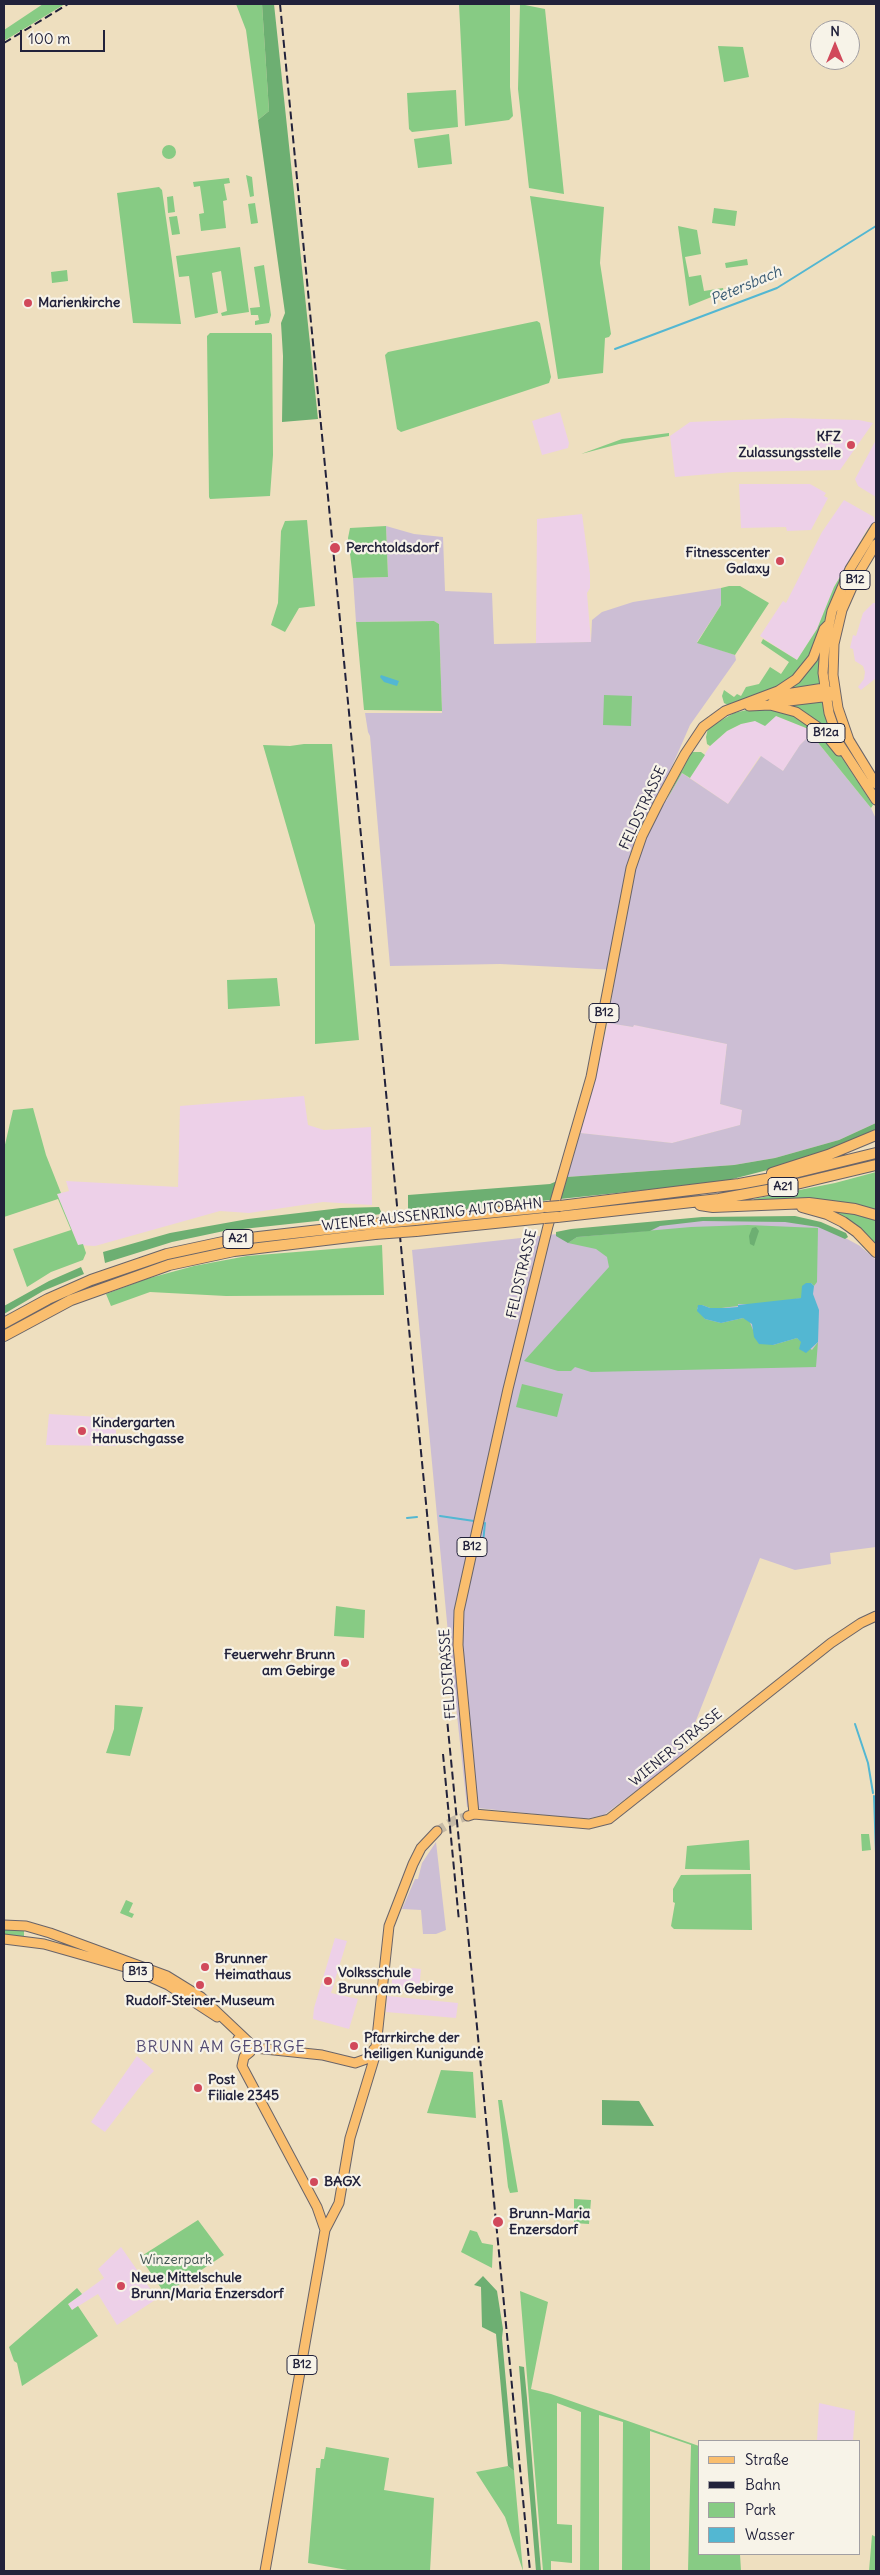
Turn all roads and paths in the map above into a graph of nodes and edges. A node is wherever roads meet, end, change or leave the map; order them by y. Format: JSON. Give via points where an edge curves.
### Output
{"nodes":[{"id":1,"x":876,"y":527,"type":"edge"},
{"id":2,"x":876,"y":544,"type":"edge"},
{"id":3,"x":828,"y":626,"type":"junction"},
{"id":4,"x":825,"y":693,"type":"junction"},
{"id":5,"x":836,"y":696,"type":"junction"},
{"id":6,"x":747,"y":704,"type":"junction"},
{"id":7,"x":876,"y":784,"type":"edge"},
{"id":8,"x":876,"y":800,"type":"edge"},
{"id":9,"x":876,"y":1135,"type":"edge"},
{"id":10,"x":876,"y":1153,"type":"edge"},
{"id":11,"x":876,"y":1165,"type":"edge"},
{"id":12,"x":739,"y":1184,"type":"junction"},
{"id":13,"x":689,"y":1203,"type":"junction"},
{"id":14,"x":789,"y":1204,"type":"junction"},
{"id":15,"x":876,"y":1215,"type":"edge"},
{"id":16,"x":416,"y":1225,"type":"junction"},
{"id":17,"x":876,"y":1252,"type":"edge"},
{"id":18,"x":93,"y":1285,"type":"junction"},
{"id":19,"x":4,"y":1323,"type":"edge"},
{"id":20,"x":4,"y":1336,"type":"edge"},
{"id":21,"x":876,"y":1616,"type":"edge"},
{"id":22,"x":471,"y":1815,"type":"joint"},
{"id":23,"x":437,"y":1831,"type":"tunnel mouth"},
{"id":24,"x":4,"y":1925,"type":"edge"},
{"id":25,"x":4,"y":1939,"type":"edge"},
{"id":26,"x":75,"y":1942,"type":"junction"},
{"id":27,"x":71,"y":1951,"type":"junction"},
{"id":28,"x":147,"y":1971,"type":"junction"},
{"id":29,"x":376,"y":2044,"type":"junction"},
{"id":30,"x":267,"y":2050,"type":"junction"},
{"id":31,"x":246,"y":2054,"type":"junction"},
{"id":32,"x":355,"y":2063,"type":"junction"},
{"id":33,"x":368,"y":2082,"type":"junction"},
{"id":34,"x":317,"y":2207,"type":"junction"},
{"id":35,"x":335,"y":2212,"type":"junction"},
{"id":36,"x":325,"y":2230,"type":"junction"},
{"id":37,"x":265,"y":2571,"type":"edge"}],
"edges":[{"from":1,"to":3,"type":"main road","number":"B12","via":[[850,569]]},
{"from":2,"to":5,"type":"main road","number":"B12","via":[[857,576],[839,619],[833,657]]},
{"from":3,"to":4,"type":"main road","number":"B12","via":[[823,658]]},
{"from":3,"to":6,"type":"main road","via":[[813,658],[796,679],[778,691]]},
{"from":4,"to":5,"type":"main road"},
{"from":4,"to":6,"type":"main road"},
{"from":4,"to":8,"type":"main road","number":"B12a","via":[[840,745]]},
{"from":5,"to":7,"type":"main road","number":"B12a","via":[[849,740]]},
{"from":6,"to":8,"type":"main road","number":"B12a","via":[[786,708],[812,721],[829,737],[865,791]]},
{"from":6,"to":22,"type":"main road","name":"FELDSTRASSE","number":"B12","via":[[725,711],[703,727],[685,754],[642,836],[631,868],[591,1077],[548,1226],[464,1582],[457,1629]]},
{"from":9,"to":12,"type":"highway","via":[[828,1155]]},
{"from":10,"to":12,"type":"highway","name":"WIENER AUSSENRING AUTOBAHN","number":"A21"},
{"from":11,"to":13,"type":"highway","name":"WIENER AUSSENRING AUTOBAHN","number":"A21","via":[[784,1187]]},
{"from":12,"to":16,"type":"highway","name":"WIENER AUSSENRING AUTOBAHN","number":"A21","bridge":true},
{"from":13,"to":14,"type":"highway","via":[[713,1207]]},
{"from":13,"to":16,"type":"highway","name":"WIENER AUSSENRING AUTOBAHN","number":"A21","bridge":true,"via":[[557,1217]]},
{"from":14,"to":15,"type":"highway","via":[[832,1205]]},
{"from":14,"to":17,"type":"highway","via":[[827,1214],[843,1222]]},
{"from":16,"to":18,"type":"highway","name":"WIENER AUSSENRING AUTOBAHN","number":"A21","bridge":true,"via":[[211,1255]]},
{"from":18,"to":19,"type":"highway","name":"WIENER AUSSENRING AUTOBAHN","number":"A21","via":[[48,1299]]},
{"from":18,"to":20,"type":"highway","name":"WIENER AUSSENRING AUTOBAHN","number":"A21"},
{"from":21,"to":22,"type":"main road","name":"WIENER STRASSE","via":[[831,1643],[609,1819],[589,1824]]},
{"from":23,"to":29,"type":"main road","number":"B12","via":[[421,1848],[392,1916]]},
{"from":24,"to":26,"type":"main road","number":"B13","via":[[26,1926]]},
{"from":25,"to":27,"type":"main road","number":"B13"},
{"from":26,"to":27,"type":"main road"},
{"from":26,"to":28,"type":"main road","number":"B13"},
{"from":27,"to":28,"type":"main road","number":"B13"},
{"from":28,"to":30,"type":"main road","number":"B13","via":[[184,1985],[218,2011],[250,2045]]},
{"from":28,"to":31,"type":"main road","number":"B13","via":[[220,2020],[238,2039]]},
{"from":29,"to":32,"type":"main road","via":[[369,2058]]},
{"from":29,"to":33,"type":"main road","number":"B12"},
{"from":30,"to":31,"type":"main road"},
{"from":30,"to":32,"type":"main road","via":[[322,2055]]},
{"from":31,"to":34,"type":"main road","number":"B12","via":[[242,2066]]},
{"from":32,"to":33,"type":"main road","via":[[363,2068]]},
{"from":33,"to":35,"type":"main road","number":"B12","via":[[350,2138],[344,2184]]},
{"from":34,"to":35,"type":"main road"},
{"from":34,"to":36,"type":"main road","number":"B12"},
{"from":35,"to":36,"type":"main road","number":"B12"},
{"from":36,"to":37,"type":"main road","number":"B12"}]}
